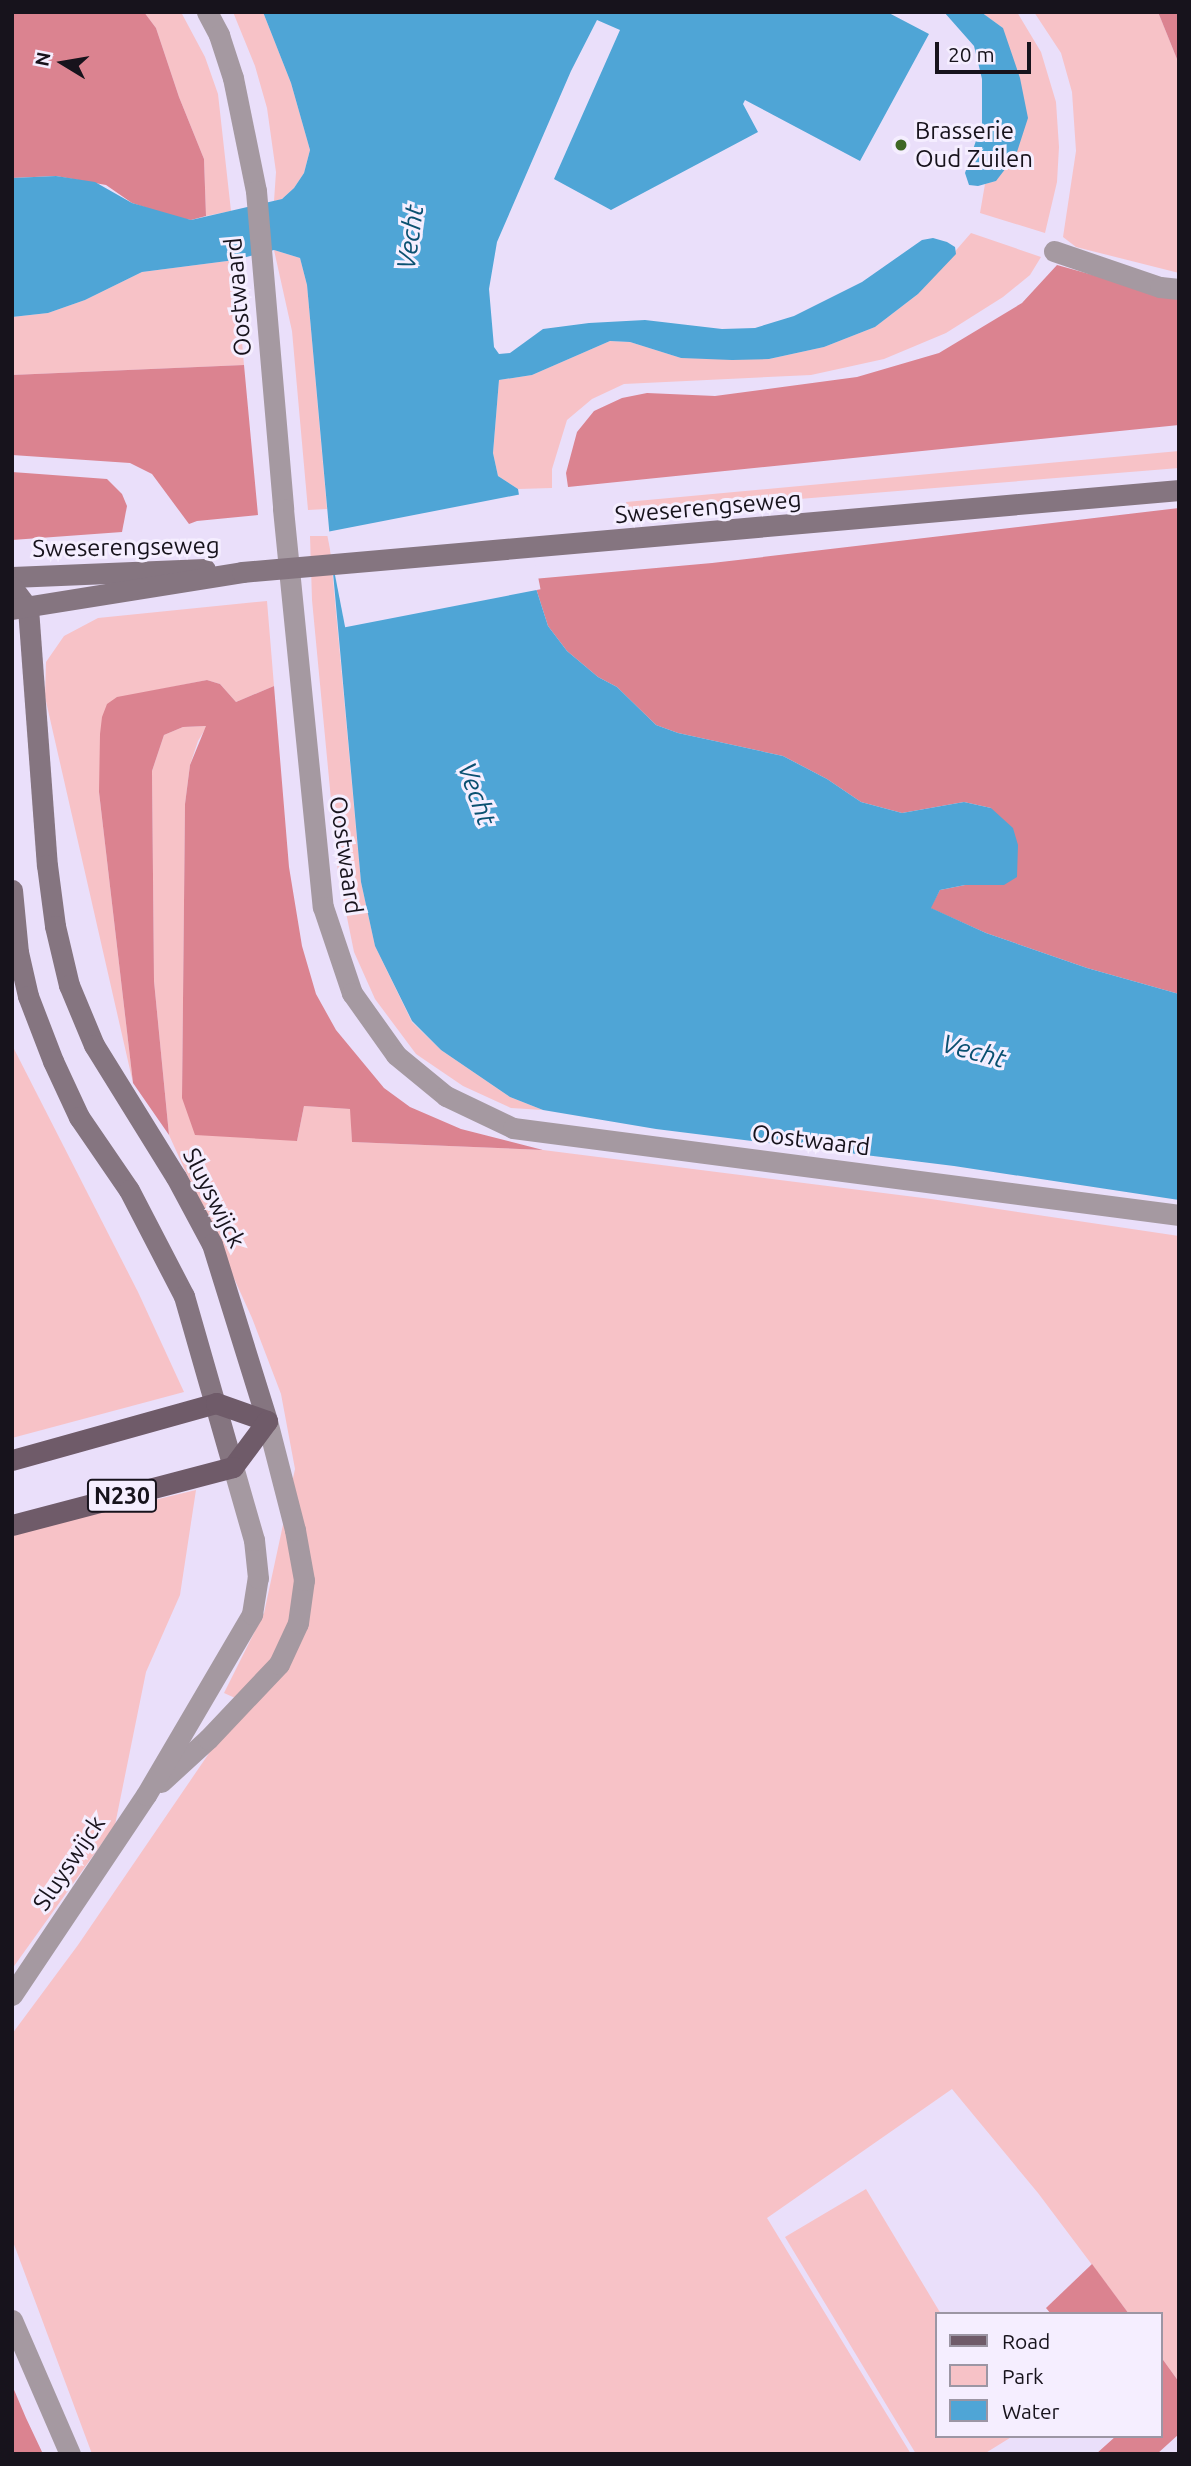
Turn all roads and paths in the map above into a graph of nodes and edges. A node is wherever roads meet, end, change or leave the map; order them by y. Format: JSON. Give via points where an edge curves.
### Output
{"nodes":[{"id":1,"x":207,"y":12,"type":"edge"},
{"id":2,"x":1054,"y":251,"type":"dead end"},
{"id":3,"x":1179,"y":289,"type":"edge"},
{"id":4,"x":1179,"y":490,"type":"edge"},
{"id":5,"x":242,"y":572,"type":"junction"},
{"id":6,"x":12,"y":577,"type":"edge"},
{"id":7,"x":12,"y":587,"type":"edge"},
{"id":8,"x":20,"y":608,"type":"edge"},
{"id":9,"x":12,"y":890,"type":"edge"},
{"id":10,"x":1179,"y":1215,"type":"edge"},
{"id":11,"x":215,"y":1404,"type":"junction"},
{"id":12,"x":267,"y":1421,"type":"junction"},
{"id":13,"x":12,"y":1461,"type":"edge"},
{"id":14,"x":233,"y":1467,"type":"junction"},
{"id":15,"x":12,"y":1525,"type":"edge"},
{"id":16,"x":146,"y":1795,"type":"junction"},
{"id":17,"x":12,"y":1994,"type":"edge"},
{"id":18,"x":12,"y":2320,"type":"edge"},
{"id":19,"x":70,"y":2454,"type":"edge"}],
"edges":[{"from":1,"to":10,"type":"street","name":"Oostwaard","via":[[233,78],[256,191],[323,907],[352,993],[396,1055],[446,1096],[513,1128]]},
{"from":2,"to":3,"type":"street","via":[[1160,287]]},
{"from":4,"to":5,"type":"main road","name":"Sweserengseweg"},
{"from":5,"to":6,"type":"main road","name":"Sweserengseweg","via":[[192,568]]},
{"from":5,"to":8,"type":"main road","name":"Sweserengseweg"},
{"from":7,"to":8,"type":"main road"},
{"from":8,"to":12,"type":"main road","name":"Sluyswijck","via":[[47,865],[69,985],[94,1045],[212,1244]]},
{"from":9,"to":11,"type":"main road","name":"Sluyswijck","via":[[18,952],[53,1061],[79,1117],[129,1189],[184,1296]]},
{"from":11,"to":12,"type":"main road"},
{"from":11,"to":13,"type":"main road","number":"N230"},
{"from":11,"to":14,"type":"main road","name":"Sluyswijck"},
{"from":12,"to":14,"type":"main road"},
{"from":12,"to":16,"type":"street","name":"Sluyswijck","via":[[304,1580],[298,1623],[279,1664],[208,1739]]},
{"from":14,"to":15,"type":"main road","number":"N230"},
{"from":14,"to":16,"type":"street","name":"Sluyswijck","via":[[254,1540],[258,1578],[252,1614]]},
{"from":16,"to":17,"type":"street","name":"Sluyswijck"},
{"from":18,"to":19,"type":"street"}]}
